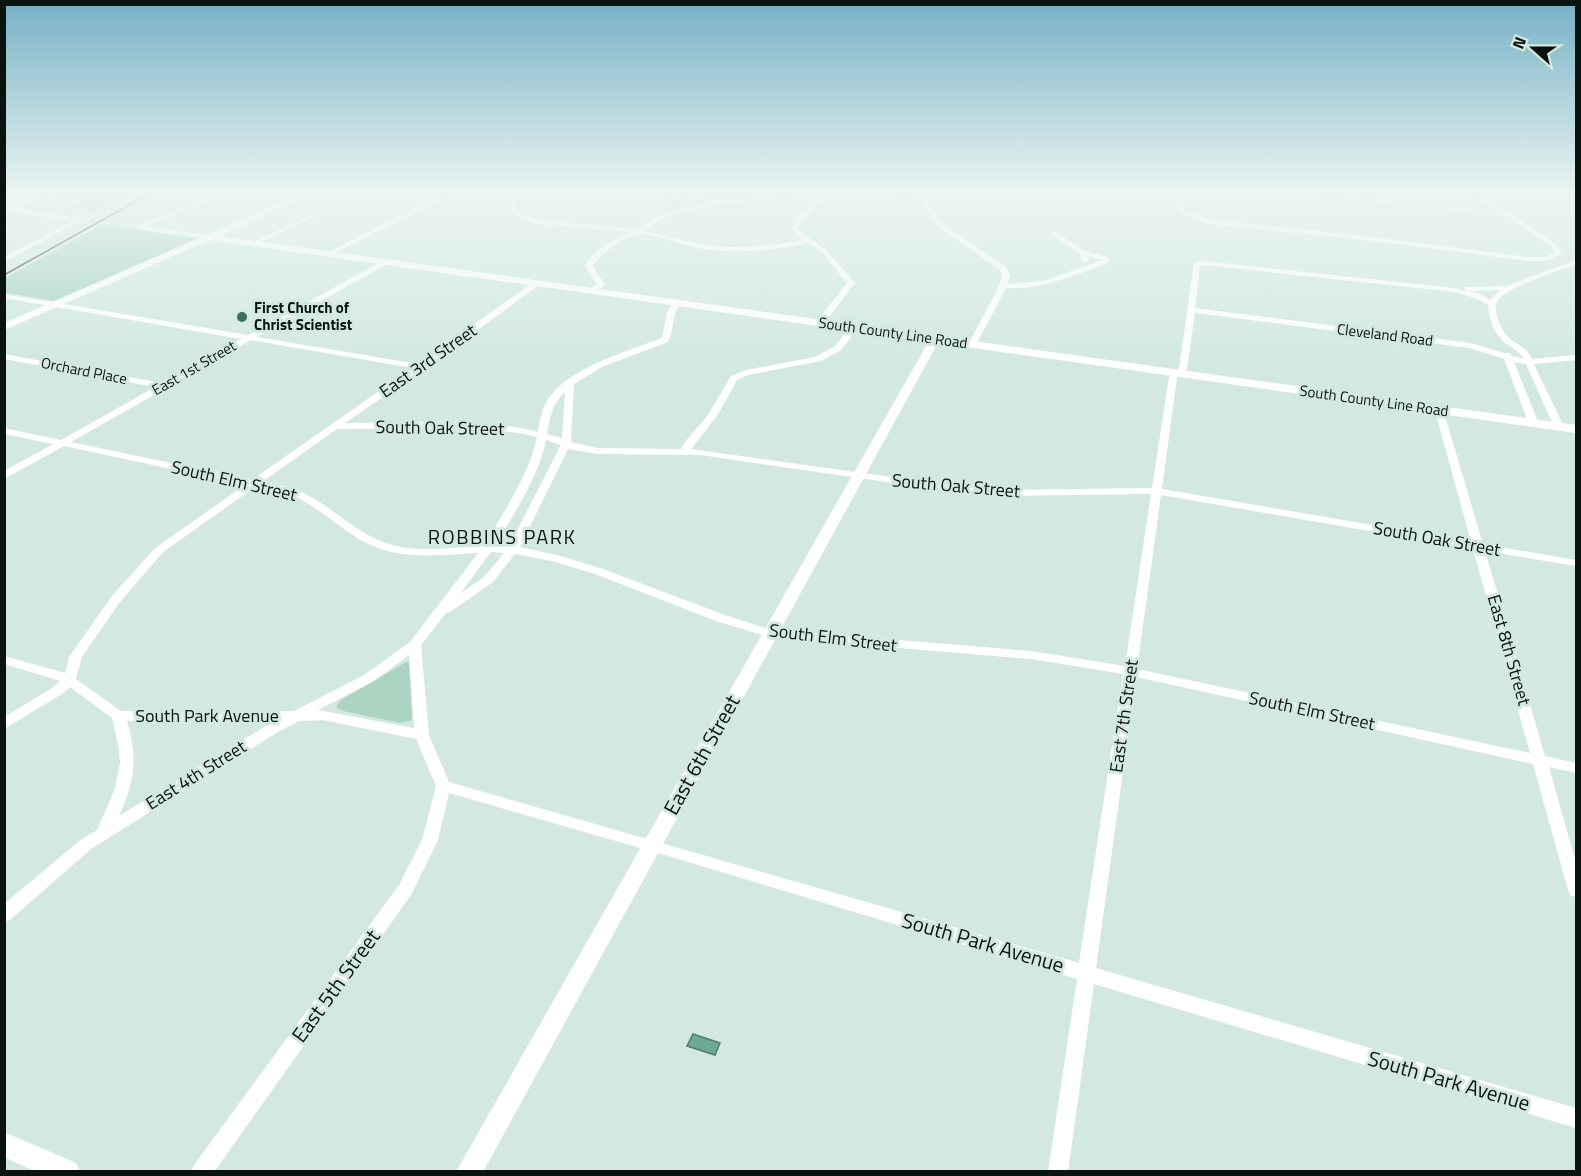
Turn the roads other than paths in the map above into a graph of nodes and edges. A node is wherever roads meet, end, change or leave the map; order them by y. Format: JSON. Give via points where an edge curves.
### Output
{"nodes":[{"id":1,"x":26,"y":249,"type":"edge"},
{"id":2,"x":182,"y":249,"type":"edge"},
{"id":3,"x":294,"y":249,"type":"edge"},
{"id":4,"x":339,"y":249,"type":"edge"},
{"id":5,"x":604,"y":249,"type":"edge"},
{"id":6,"x":819,"y":249,"type":"edge"},
{"id":7,"x":973,"y":249,"type":"edge"},
{"id":8,"x":1077,"y":249,"type":"edge"},
{"id":9,"x":1451,"y":249,"type":"edge"},
{"id":10,"x":1556,"y":249,"type":"edge"},
{"id":11,"x":1083,"y":253,"type":"junction"},
{"id":12,"x":329,"y":254,"type":"junction"},
{"id":13,"x":1546,"y":259,"type":"junction"},
{"id":14,"x":4,"y":261,"type":"edge"},
{"id":15,"x":384,"y":262,"type":"junction"},
{"id":16,"x":1576,"y":262,"type":"edge"},
{"id":17,"x":1089,"y":266,"type":"junction"},
{"id":18,"x":1566,"y":266,"type":"junction"},
{"id":19,"x":538,"y":283,"type":"junction"},
{"id":20,"x":1003,"y":286,"type":"junction"},
{"id":21,"x":1508,"y":288,"type":"junction"},
{"id":22,"x":1454,"y":290,"type":"junction"},
{"id":23,"x":593,"y":291,"type":"junction"},
{"id":24,"x":4,"y":296,"type":"edge"},
{"id":25,"x":677,"y":303,"type":"junction"},
{"id":26,"x":1492,"y":304,"type":"junction"},
{"id":27,"x":55,"y":305,"type":"junction"},
{"id":28,"x":1191,"y":310,"type":"junction"},
{"id":29,"x":817,"y":323,"type":"junction"},
{"id":30,"x":4,"y":327,"type":"edge"},
{"id":31,"x":854,"y":328,"type":"junction"},
{"id":32,"x":248,"y":338,"type":"junction"},
{"id":33,"x":935,"y":339,"type":"junction"},
{"id":34,"x":1503,"y":341,"type":"junction"},
{"id":35,"x":972,"y":345,"type":"junction"},
{"id":36,"x":1471,"y":346,"type":"junction"},
{"id":37,"x":1517,"y":346,"type":"junction"},
{"id":38,"x":4,"y":356,"type":"edge"},
{"id":39,"x":1572,"y":357,"type":"edge"},
{"id":40,"x":1508,"y":359,"type":"junction"},
{"id":41,"x":1529,"y":362,"type":"junction"},
{"id":42,"x":421,"y":367,"type":"junction"},
{"id":43,"x":1178,"y":374,"type":"junction"},
{"id":44,"x":570,"y":383,"type":"junction"},
{"id":45,"x":163,"y":386,"type":"junction"},
{"id":46,"x":1440,"y":411,"type":"junction"},
{"id":47,"x":1534,"y":424,"type":"junction"},
{"id":48,"x":335,"y":426,"type":"junction"},
{"id":49,"x":1559,"y":427,"type":"junction"},
{"id":50,"x":1576,"y":429,"type":"edge"},
{"id":51,"x":4,"y":431,"type":"edge"},
{"id":52,"x":541,"y":435,"type":"junction"},
{"id":53,"x":62,"y":443,"type":"junction"},
{"id":54,"x":566,"y":444,"type":"junction"},
{"id":55,"x":685,"y":451,"type":"junction"},
{"id":56,"x":4,"y":476,"type":"edge"},
{"id":57,"x":859,"y":476,"type":"junction"},
{"id":58,"x":252,"y":484,"type":"junction"},
{"id":59,"x":1155,"y":491,"type":"junction"},
{"id":60,"x":1480,"y":547,"type":"junction"},
{"id":61,"x":488,"y":548,"type":"junction"},
{"id":62,"x":513,"y":549,"type":"junction"},
{"id":63,"x":1576,"y":563,"type":"edge"},
{"id":64,"x":440,"y":612,"type":"junction"},
{"id":65,"x":771,"y":633,"type":"junction"},
{"id":66,"x":415,"y":645,"type":"junction"},
{"id":67,"x":4,"y":660,"type":"edge"},
{"id":68,"x":1131,"y":671,"type":"junction"},
{"id":69,"x":69,"y":680,"type":"junction"},
{"id":70,"x":300,"y":715,"type":"junction"},
{"id":71,"x":118,"y":716,"type":"junction"},
{"id":72,"x":4,"y":724,"type":"edge"},
{"id":73,"x":422,"y":735,"type":"junction"},
{"id":74,"x":1540,"y":760,"type":"junction"},
{"id":75,"x":1576,"y":768,"type":"edge"},
{"id":76,"x":443,"y":786,"type":"junction"},
{"id":77,"x":102,"y":834,"type":"junction"},
{"id":78,"x":652,"y":845,"type":"junction"},
{"id":79,"x":1576,"y":890,"type":"edge"},
{"id":80,"x":4,"y":915,"type":"edge"},
{"id":81,"x":1087,"y":973,"type":"junction"},
{"id":82,"x":1576,"y":1118,"type":"edge"},
{"id":83,"x":4,"y":1144,"type":"edge"},
{"id":84,"x":67,"y":1172,"type":"edge"},
{"id":85,"x":201,"y":1172,"type":"edge"},
{"id":86,"x":469,"y":1172,"type":"edge"},
{"id":87,"x":1058,"y":1172,"type":"edge"}],
"edges":[{"from":1,"to":14,"type":"street"},
{"from":2,"to":27,"type":"main road"},
{"from":3,"to":12,"type":"main road","name":"South County Line Road"},
{"from":4,"to":12,"type":"street"},
{"from":5,"to":23,"type":"street","via":[[589,267],[601,284]]},
{"from":6,"to":29,"type":"street","via":[[851,282]]},
{"from":7,"to":20,"type":"street","via":[[1003,269]]},
{"from":8,"to":11,"type":"street"},
{"from":9,"to":13,"type":"street"},
{"from":10,"to":13,"type":"street","via":[[1558,254]]},
{"from":11,"to":17,"type":"street"},
{"from":11,"to":17,"type":"street","via":[[1106,258]]},
{"from":12,"to":15,"type":"main road","name":"South County Line Road"},
{"from":13,"to":18,"type":"street"},
{"from":15,"to":19,"type":"main road","name":"South County Line Road"},
{"from":15,"to":32,"type":"street","name":"East 1st Street"},
{"from":16,"to":18,"type":"street"},
{"from":17,"to":20,"type":"street","via":[[1047,284]]},
{"from":18,"to":21,"type":"street"},
{"from":19,"to":23,"type":"main road","name":"South County Line Road"},
{"from":19,"to":42,"type":"street","name":"East 3rd Street"},
{"from":20,"to":35,"type":"street"},
{"from":21,"to":22,"type":"street"},
{"from":21,"to":26,"type":"street"},
{"from":22,"to":26,"type":"street"},
{"from":22,"to":28,"type":"street","name":"East 7th Street","via":[[1204,263],[1197,265]]},
{"from":23,"to":25,"type":"main road","name":"South County Line Road"},
{"from":24,"to":27,"type":"street"},
{"from":25,"to":29,"type":"main road","name":"South County Line Road"},
{"from":25,"to":44,"type":"street","name":"East 4th Street","via":[[669,314],[665,340],[601,364]]},
{"from":26,"to":34,"type":"street"},
{"from":27,"to":30,"type":"main road"},
{"from":27,"to":32,"type":"street"},
{"from":28,"to":36,"type":"street","name":"Cleveland Road"},
{"from":28,"to":43,"type":"street","name":"East 7th Street","via":[[1183,369]]},
{"from":29,"to":31,"type":"main road","name":"South County Line Road"},
{"from":31,"to":33,"type":"main road","name":"South County Line Road"},
{"from":31,"to":55,"type":"street","via":[[838,348],[818,358],[734,378]]},
{"from":32,"to":42,"type":"street"},
{"from":32,"to":45,"type":"street","name":"East 1st Street"},
{"from":33,"to":35,"type":"main road","name":"South County Line Road"},
{"from":33,"to":57,"type":"street","name":"East 6th Street"},
{"from":34,"to":36,"type":"street"},
{"from":34,"to":37,"type":"street"},
{"from":34,"to":40,"type":"street"},
{"from":35,"to":43,"type":"main road","name":"South County Line Road"},
{"from":36,"to":40,"type":"street","name":"Cleveland Road"},
{"from":37,"to":39,"type":"street"},
{"from":37,"to":41,"type":"street"},
{"from":38,"to":45,"type":"street","name":"Orchard Place"},
{"from":39,"to":41,"type":"street","name":"Cleveland Road"},
{"from":40,"to":41,"type":"street","name":"Cleveland Road"},
{"from":40,"to":47,"type":"street"},
{"from":41,"to":49,"type":"street"},
{"from":42,"to":48,"type":"street","name":"East 3rd Street"},
{"from":43,"to":46,"type":"main road","name":"South County Line Road"},
{"from":43,"to":59,"type":"street","name":"East 7th Street","via":[[1173,377]]},
{"from":44,"to":52,"type":"street","name":"East 4th Street","via":[[549,405]]},
{"from":44,"to":54,"type":"street","name":"East 4th Street"},
{"from":45,"to":53,"type":"street","name":"East 1st Street"},
{"from":46,"to":47,"type":"main road","name":"South County Line Road"},
{"from":46,"to":60,"type":"street","name":"East 8th Street"},
{"from":47,"to":49,"type":"main road","name":"South County Line Road"},
{"from":48,"to":52,"type":"street","name":"South Oak Street","via":[[466,425]]},
{"from":48,"to":58,"type":"street","name":"East 3rd Street"},
{"from":49,"to":50,"type":"main road","name":"South County Line Road"},
{"from":51,"to":53,"type":"street","name":"South Elm Street"},
{"from":52,"to":54,"type":"street","name":"South Oak Street"},
{"from":52,"to":61,"type":"street","name":"East 4th Street","via":[[543,440],[525,483]]},
{"from":53,"to":56,"type":"street","name":"East 1st Street"},
{"from":53,"to":58,"type":"street","name":"South Elm Street"},
{"from":54,"to":55,"type":"street","name":"South Oak Street","via":[[626,453]]},
{"from":54,"to":62,"type":"street","name":"East 4th Street"},
{"from":55,"to":57,"type":"street","name":"South Oak Street"},
{"from":57,"to":59,"type":"street","name":"South Oak Street","via":[[1004,493]]},
{"from":57,"to":65,"type":"street","name":"East 6th Street"},
{"from":58,"to":61,"type":"street","name":"South Elm Street","via":[[299,494],[346,527],[385,546],[414,551]]},
{"from":58,"to":69,"type":"street","name":"East 3rd Street","via":[[152,556],[88,639],[76,657]]},
{"from":59,"to":60,"type":"street","name":"South Oak Street"},
{"from":59,"to":68,"type":"street","name":"East 7th Street"},
{"from":60,"to":63,"type":"street","name":"South Oak Street"},
{"from":60,"to":74,"type":"street","name":"East 8th Street"},
{"from":61,"to":62,"type":"street","name":"South Elm Street"},
{"from":61,"to":64,"type":"street","name":"East 4th Street"},
{"from":62,"to":64,"type":"street","name":"East 4th Street","via":[[489,579]]},
{"from":62,"to":65,"type":"street","name":"South Elm Street","via":[[607,574]]},
{"from":64,"to":66,"type":"street","name":"East 4th Street"},
{"from":65,"to":68,"type":"street","name":"South Elm Street","via":[[1026,654]]},
{"from":65,"to":78,"type":"street","name":"East 6th Street"},
{"from":66,"to":70,"type":"street","name":"East 4th Street","via":[[369,678]]},
{"from":66,"to":73,"type":"street"},
{"from":67,"to":69,"type":"street","name":"South Park Avenue"},
{"from":68,"to":74,"type":"street","name":"South Elm Street"},
{"from":68,"to":81,"type":"street","name":"East 7th Street"},
{"from":69,"to":71,"type":"street","name":"South Park Avenue"},
{"from":69,"to":72,"type":"street"},
{"from":70,"to":71,"type":"street","name":"South Park Avenue"},
{"from":70,"to":73,"type":"street","name":"South Park Avenue","via":[[323,715]]},
{"from":70,"to":77,"type":"street","name":"East 4th Street"},
{"from":71,"to":77,"type":"street","name":"East 4th Street","via":[[127,740],[128,769],[124,788]]},
{"from":73,"to":76,"type":"street"},
{"from":74,"to":75,"type":"street","name":"South Elm Street"},
{"from":74,"to":79,"type":"street","name":"East 8th Street"},
{"from":76,"to":78,"type":"street","name":"South Park Avenue"},
{"from":76,"to":85,"type":"street","name":"East 5th Street","via":[[430,840],[405,890]]},
{"from":77,"to":80,"type":"street","name":"East 4th Street"},
{"from":78,"to":81,"type":"street","name":"South Park Avenue"},
{"from":78,"to":86,"type":"street","name":"East 6th Street"},
{"from":81,"to":82,"type":"street","name":"South Park Avenue"},
{"from":81,"to":87,"type":"street","name":"East 7th Street"},
{"from":83,"to":84,"type":"street"}]}
